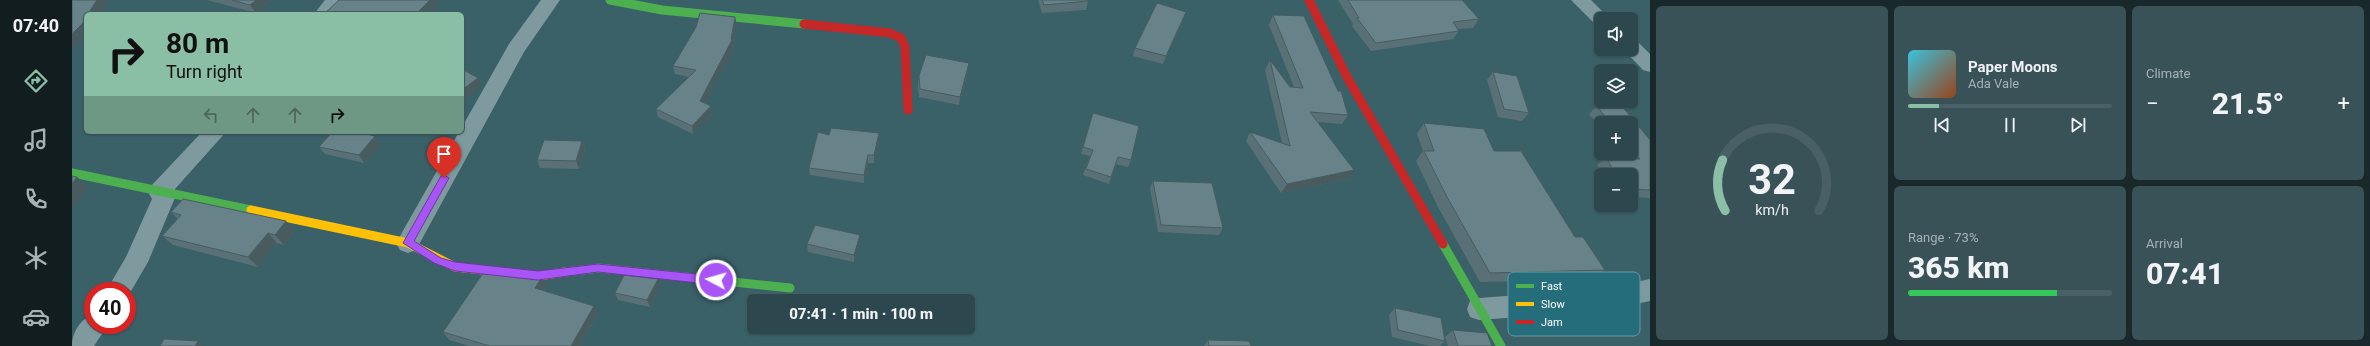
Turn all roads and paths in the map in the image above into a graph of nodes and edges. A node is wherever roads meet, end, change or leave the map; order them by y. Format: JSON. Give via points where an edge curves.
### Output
{"nodes":[{"id":1,"x":335,"y":0,"type":"edge"},
{"id":2,"x":551,"y":0,"type":"edge"},
{"id":3,"x":610,"y":0,"type":"edge"},
{"id":4,"x":1309,"y":0,"type":"edge"},
{"id":5,"x":1580,"y":0,"type":"edge"},
{"id":6,"x":325,"y":12,"type":"edge"},
{"id":7,"x":1594,"y":13,"type":"edge"},
{"id":8,"x":1638,"y":53,"type":"edge"},
{"id":9,"x":1650,"y":65,"type":"edge"},
{"id":10,"x":908,"y":110,"type":"dead end"},
{"id":11,"x":213,"y":134,"type":"edge"},
{"id":12,"x":72,"y":173,"type":"edge"},
{"id":13,"x":163,"y":193,"type":"junction"},
{"id":14,"x":408,"y":243,"type":"junction"},
{"id":15,"x":124,"y":282,"type":"edge"},
{"id":16,"x":790,"y":288,"type":"dead end"},
{"id":17,"x":1650,"y":290,"type":"edge"},
{"id":18,"x":1640,"y":292,"type":"edge"},
{"id":19,"x":1508,"y":307,"type":"edge"},
{"id":20,"x":1479,"y":309,"type":"junction"},
{"id":21,"x":88,"y":334,"type":"edge"},
{"id":22,"x":79,"y":346,"type":"edge"},
{"id":23,"x":1501,"y":346,"type":"edge"}],
"edges":[{"from":1,"to":6,"type":"street"},
{"from":2,"to":14,"type":"street","via":[[516,49]]},
{"from":3,"to":10,"type":"street","via":[[662,10],[890,33],[901,38],[905,48]]},
{"from":4,"to":20,"type":"street","via":[[1347,77]]},
{"from":5,"to":7,"type":"street"},
{"from":8,"to":9,"type":"street"},
{"from":11,"to":13,"type":"street"},
{"from":12,"to":13,"type":"street"},
{"from":13,"to":14,"type":"street"},
{"from":13,"to":15,"type":"street","via":[[136,262]]},
{"from":14,"to":16,"type":"street","via":[[438,260],[455,266],[538,276],[598,268]]},
{"from":17,"to":18,"type":"street"},
{"from":19,"to":20,"type":"street"},
{"from":20,"to":23,"type":"street"},
{"from":21,"to":22,"type":"street"}]}
